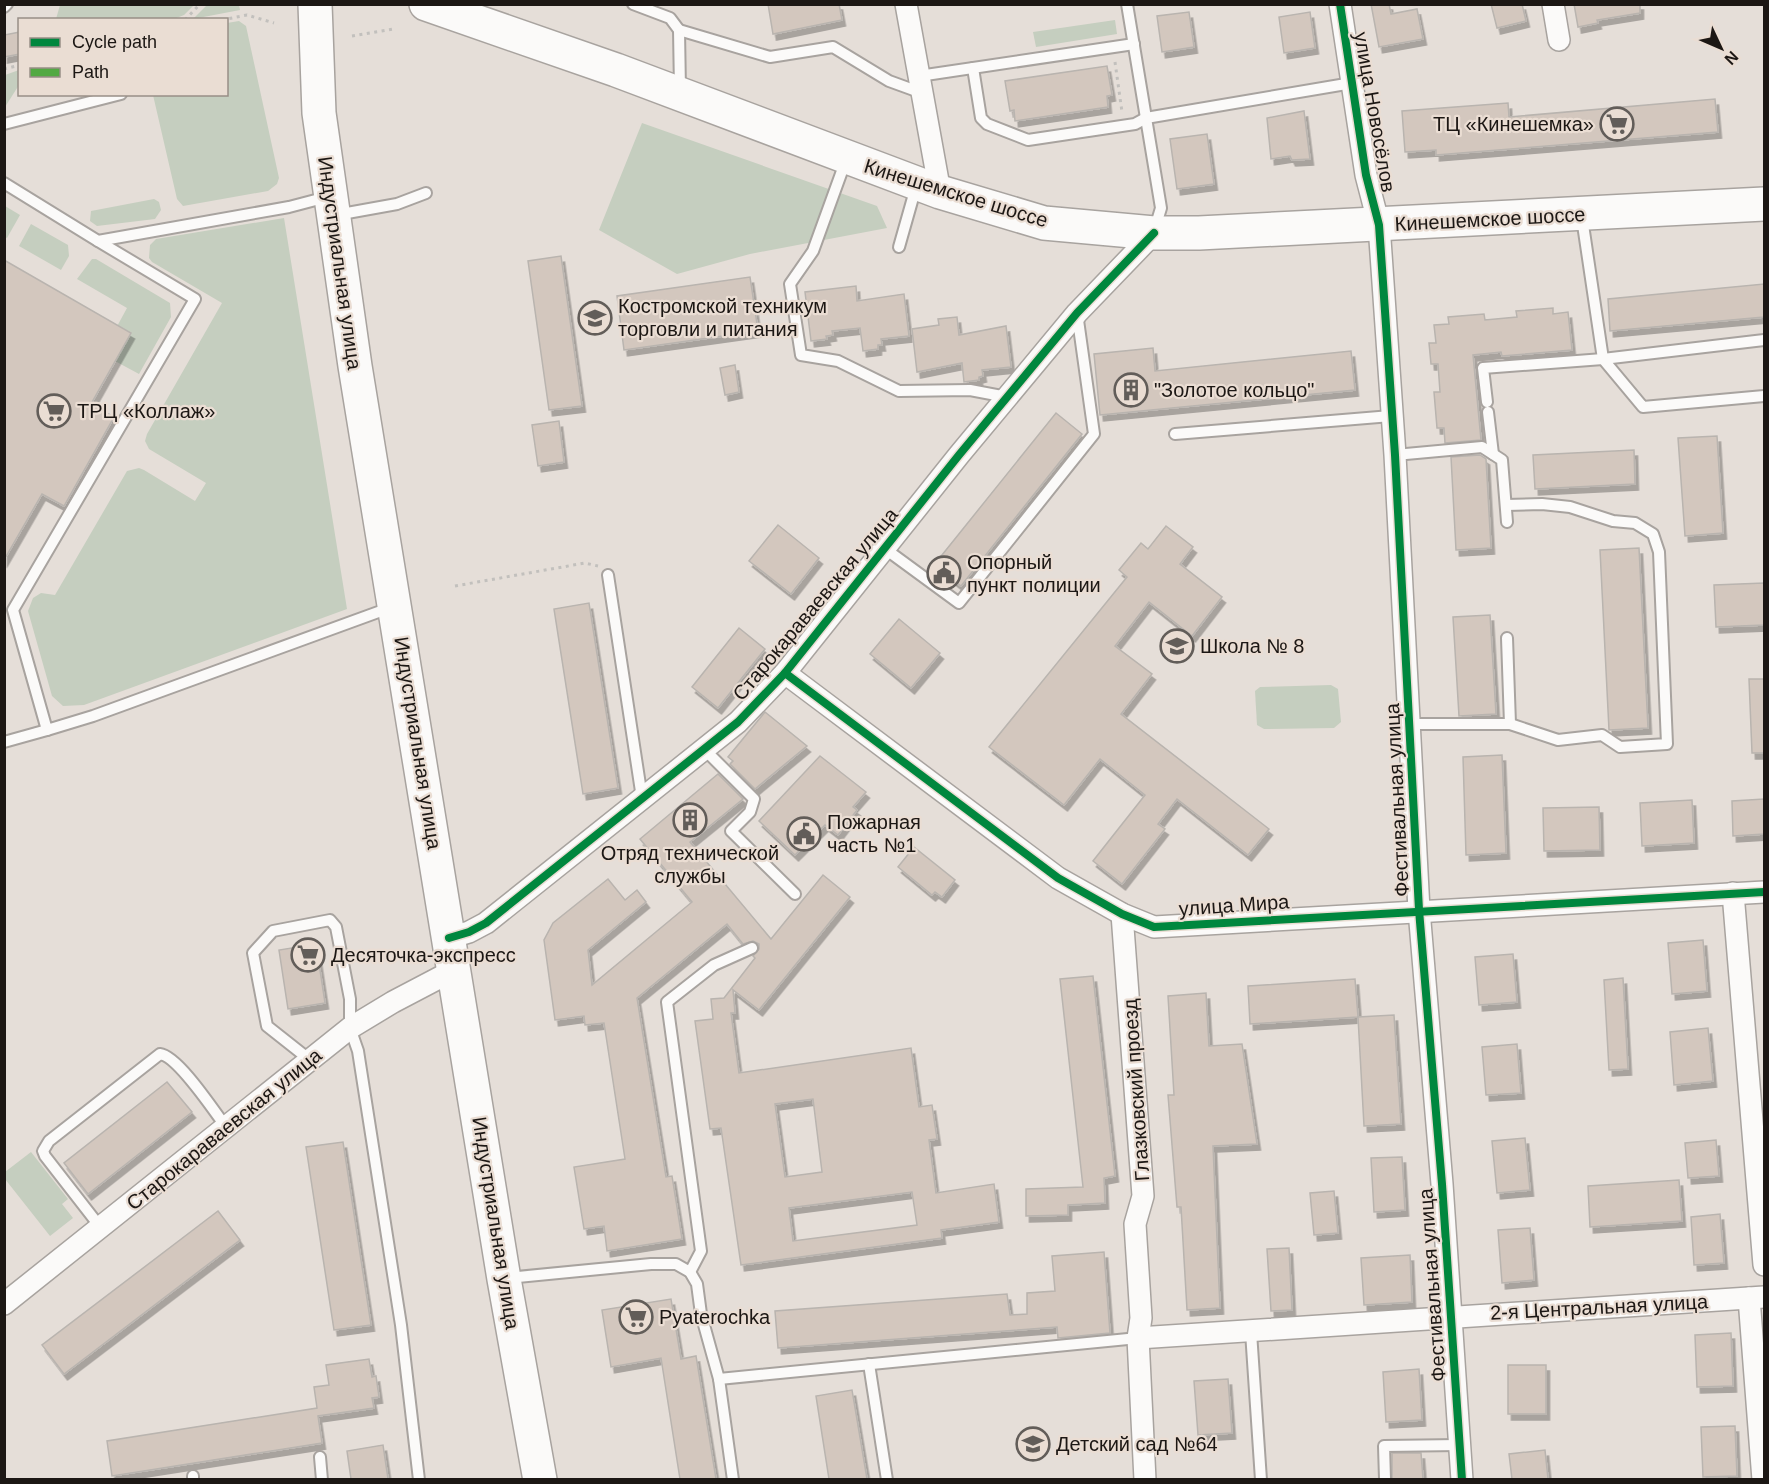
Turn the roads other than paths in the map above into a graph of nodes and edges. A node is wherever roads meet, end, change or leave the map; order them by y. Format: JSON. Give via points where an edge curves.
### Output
{"nodes":[{"id":1,"x":315,"y":4,"type":"edge"},
{"id":2,"x":426,"y":4,"type":"edge"},
{"id":3,"x":633,"y":4,"type":"edge"},
{"id":4,"x":906,"y":4,"type":"edge"},
{"id":5,"x":1127,"y":4,"type":"edge"},
{"id":6,"x":1340,"y":4,"type":"edge"},
{"id":7,"x":1553,"y":4,"type":"edge"},
{"id":8,"x":679,"y":30,"type":"junction"},
{"id":9,"x":1559,"y":40,"type":"dead end"},
{"id":10,"x":1134,"y":44,"type":"junction"},
{"id":11,"x":973,"y":68,"type":"junction"},
{"id":12,"x":1352,"y":83,"type":"junction"},
{"id":13,"x":921,"y":85,"type":"junction"},
{"id":14,"x":680,"y":94,"type":"junction"},
{"id":15,"x":113,"y":96,"type":"edge"},
{"id":16,"x":1146,"y":118,"type":"junction"},
{"id":17,"x":4,"y":124,"type":"edge"},
{"id":18,"x":846,"y":158,"type":"junction"},
{"id":19,"x":4,"y":183,"type":"edge"},
{"id":20,"x":929,"y":188,"type":"junction"},
{"id":21,"x":426,"y":193,"type":"dead end"},
{"id":22,"x":1764,"y":204,"type":"edge"},
{"id":23,"x":332,"y":206,"type":"junction"},
{"id":24,"x":1581,"y":215,"type":"junction"},
{"id":25,"x":1379,"y":225,"type":"junction"},
{"id":26,"x":1154,"y":233,"type":"junction"},
{"id":27,"x":98,"y":241,"type":"junction"},
{"id":28,"x":899,"y":247,"type":"dead end"},
{"id":29,"x":1077,"y":313,"type":"junction"},
{"id":30,"x":1763,"y":342,"type":"edge"},
{"id":31,"x":1603,"y":359,"type":"junction"},
{"id":32,"x":1764,"y":396,"type":"edge"},
{"id":33,"x":1007,"y":397,"type":"junction"},
{"id":34,"x":1391,"y":417,"type":"junction"},
{"id":35,"x":1175,"y":434,"type":"dead end"},
{"id":36,"x":1493,"y":454,"type":"junction"},
{"id":37,"x":1395,"y":455,"type":"junction"},
{"id":38,"x":1506,"y":505,"type":"junction"},
{"id":39,"x":1507,"y":522,"type":"dead end"},
{"id":40,"x":884,"y":548,"type":"junction"},
{"id":41,"x":608,"y":575,"type":"road end"},
{"id":42,"x":395,"y":606,"type":"junction"},
{"id":43,"x":1507,"y":638,"type":"dead end"},
{"id":44,"x":785,"y":673,"type":"junction"},
{"id":45,"x":1410,"y":724,"type":"junction"},
{"id":46,"x":1510,"y":724,"type":"junction"},
{"id":47,"x":47,"y":730,"type":"junction"},
{"id":48,"x":4,"y":742,"type":"edge"},
{"id":49,"x":704,"y":749,"type":"junction"},
{"id":50,"x":642,"y":798,"type":"junction"},
{"id":51,"x":1764,"y":892,"type":"edge"},
{"id":52,"x":1733,"y":893,"type":"junction"},
{"id":53,"x":795,"y":894,"type":"dead end"},
{"id":54,"x":1419,"y":910,"type":"junction"},
{"id":55,"x":1122,"y":914,"type":"junction"},
{"id":56,"x":450,"y":938,"type":"junction"},
{"id":57,"x":752,"y":948,"type":"dead end"},
{"id":58,"x":454,"y":970,"type":"junction"},
{"id":59,"x":350,"y":1028,"type":"junction"},
{"id":60,"x":310,"y":1060,"type":"junction"},
{"id":61,"x":226,"y":1127,"type":"junction"},
{"id":62,"x":101,"y":1227,"type":"junction"},
{"id":63,"x":1764,"y":1265,"type":"edge"},
{"id":64,"x":690,"y":1272,"type":"junction"},
{"id":65,"x":504,"y":1279,"type":"junction"},
{"id":66,"x":1757,"y":1298,"type":"edge"},
{"id":67,"x":4,"y":1304,"type":"edge"},
{"id":68,"x":1450,"y":1316,"type":"junction"},
{"id":69,"x":1251,"y":1332,"type":"junction"},
{"id":70,"x":1138,"y":1338,"type":"junction"},
{"id":71,"x":869,"y":1364,"type":"junction"},
{"id":72,"x":719,"y":1379,"type":"junction"},
{"id":73,"x":1460,"y":1445,"type":"junction"},
{"id":74,"x":320,"y":1457,"type":"dead end"},
{"id":75,"x":322,"y":1479,"type":"edge"},
{"id":76,"x":419,"y":1479,"type":"edge"},
{"id":77,"x":540,"y":1479,"type":"edge"},
{"id":78,"x":733,"y":1479,"type":"edge"},
{"id":79,"x":887,"y":1479,"type":"edge"},
{"id":80,"x":1145,"y":1479,"type":"edge"},
{"id":81,"x":1261,"y":1479,"type":"edge"},
{"id":82,"x":1385,"y":1479,"type":"edge"},
{"id":83,"x":1462,"y":1479,"type":"edge"},
{"id":84,"x":1763,"y":1479,"type":"edge"}],
"edges":[{"from":1,"to":23,"type":"main road","name":"Индустриальная улица","via":[[319,113]]},
{"from":2,"to":14,"type":"main road","name":"Кинешемское шоссе"},
{"from":3,"to":8,"type":"lane","via":[[670,18]]},
{"from":4,"to":13,"type":"street"},
{"from":5,"to":10,"type":"lane"},
{"from":6,"to":12,"type":"street","name":"улица Новосёлов"},
{"from":7,"to":9,"type":"street"},
{"from":8,"to":13,"type":"lane","via":[[770,57],[833,47],[889,81]]},
{"from":8,"to":14,"type":"lane"},
{"from":10,"to":11,"type":"lane"},
{"from":10,"to":16,"type":"lane"},
{"from":11,"to":13,"type":"lane"},
{"from":11,"to":16,"type":"lane","via":[[981,118],[1028,140],[1124,126]]},
{"from":12,"to":16,"type":"lane"},
{"from":12,"to":25,"type":"street","name":"улица Новосёлов","via":[[1366,175]]},
{"from":13,"to":20,"type":"street"},
{"from":14,"to":18,"type":"main road","name":"Кинешемское шоссе"},
{"from":15,"to":17,"type":"lane"},
{"from":16,"to":26,"type":"lane","via":[[1161,207]]},
{"from":18,"to":20,"type":"main road","name":"Кинешемское шоссе"},
{"from":18,"to":33,"type":"lane","via":[[813,251],[790,284],[801,355],[838,361],[899,391],[970,390]]},
{"from":19,"to":27,"type":"lane"},
{"from":20,"to":26,"type":"main road","name":"Кинешемское шоссе","via":[[1044,223]]},
{"from":20,"to":28,"type":"lane"},
{"from":21,"to":23,"type":"lane","via":[[397,204]]},
{"from":22,"to":24,"type":"main road","name":"Кинешемское шоссе"},
{"from":23,"to":27,"type":"lane","via":[[290,207]]},
{"from":23,"to":42,"type":"main road","name":"Индустриальная улица"},
{"from":24,"to":25,"type":"main road","name":"Кинешемское шоссе"},
{"from":24,"to":31,"type":"lane"},
{"from":25,"to":26,"type":"main road","name":"Кинешемское шоссе"},
{"from":25,"to":34,"type":"street","name":"Фестивальная улица"},
{"from":26,"to":29,"type":"street","name":"Старокараваевская улица"},
{"from":27,"to":47,"type":"lane","via":[[195,299],[13,610]]},
{"from":29,"to":33,"type":"street","name":"Старокараваевская улица"},
{"from":29,"to":40,"type":"lane","via":[[1094,434],[959,603]]},
{"from":30,"to":31,"type":"lane"},
{"from":31,"to":32,"type":"lane","via":[[1643,407]]},
{"from":31,"to":36,"type":"lane","via":[[1483,368]]},
{"from":33,"to":40,"type":"street","name":"Старокараваевская улица"},
{"from":34,"to":35,"type":"lane"},
{"from":34,"to":37,"type":"street","name":"Фестивальная улица"},
{"from":36,"to":37,"type":"lane","via":[[1482,447]]},
{"from":36,"to":38,"type":"lane","via":[[1502,460]]},
{"from":37,"to":45,"type":"street","name":"Фестивальная улица"},
{"from":38,"to":39,"type":"lane"},
{"from":38,"to":46,"type":"lane","via":[[1570,507],[1613,521],[1635,523],[1653,534],[1659,552],[1667,744],[1620,747],[1602,735],[1558,740]]},
{"from":40,"to":44,"type":"street","name":"Старокараваевская улица"},
{"from":41,"to":50,"type":"lane"},
{"from":42,"to":47,"type":"lane"},
{"from":42,"to":56,"type":"main road","name":"Индустриальная улица"},
{"from":43,"to":46,"type":"lane"},
{"from":44,"to":49,"type":"street","name":"Старокараваевская улица","via":[[738,722]]},
{"from":44,"to":55,"type":"street","name":"улица Мира","via":[[1058,879]]},
{"from":45,"to":46,"type":"lane"},
{"from":45,"to":54,"type":"street","name":"Фестивальная улица"},
{"from":47,"to":48,"type":"lane"},
{"from":49,"to":50,"type":"street","name":"Старокараваевская улица"},
{"from":49,"to":53,"type":"lane","via":[[754,799],[750,812],[731,831]]},
{"from":50,"to":56,"type":"street","name":"Старокараваевская улица","via":[[486,923]]},
{"from":51,"to":52,"type":"street","name":"улица Мира"},
{"from":52,"to":54,"type":"street","name":"улица Мира"},
{"from":52,"to":63,"type":"street"},
{"from":54,"to":55,"type":"street","name":"улица Мира","via":[[1154,927]]},
{"from":54,"to":68,"type":"street","name":"Фестивальная улица"},
{"from":55,"to":70,"type":"street","name":"Глазковский проезд","via":[[1143,1196],[1135,1224],[1141,1318]]},
{"from":56,"to":58,"type":"main road","name":"Индустриальная улица"},
{"from":57,"to":64,"type":"lane","via":[[714,965],[667,1002],[701,1251]]},
{"from":58,"to":59,"type":"street","name":"Старокараваевская улица"},
{"from":58,"to":65,"type":"main road","name":"Индустриальная улица"},
{"from":59,"to":60,"type":"street","name":"Старокараваевская улица"},
{"from":59,"to":60,"type":"lane","via":[[350,999],[334,923],[325,920],[273,931],[253,953],[265,1020],[272,1031]]},
{"from":59,"to":76,"type":"lane","via":[[358,1051],[401,1325]]},
{"from":60,"to":61,"type":"street","name":"Старокараваевская улица"},
{"from":61,"to":62,"type":"street","name":"Старокараваевская улица"},
{"from":61,"to":62,"type":"lane","via":[[182,1070],[160,1054],[49,1141],[43,1151],[45,1156]]},
{"from":62,"to":67,"type":"street","name":"Старокараваевская улица"},
{"from":64,"to":65,"type":"lane","via":[[676,1264],[651,1264]]},
{"from":64,"to":72,"type":"lane","via":[[697,1284]]},
{"from":65,"to":77,"type":"main road","name":"Индустриальная улица"},
{"from":66,"to":68,"type":"street","name":"2-я Центральная улица"},
{"from":66,"to":84,"type":"street","name":"2-я Центральная улица"},
{"from":68,"to":69,"type":"street","name":"2-я Центральная улица"},
{"from":68,"to":73,"type":"street","name":"Фестивальная улица"},
{"from":69,"to":70,"type":"street","name":"2-я Центральная улица"},
{"from":69,"to":81,"type":"lane"},
{"from":70,"to":71,"type":"lane"},
{"from":70,"to":80,"type":"street","name":"Глазковский проезд"},
{"from":71,"to":72,"type":"lane"},
{"from":71,"to":79,"type":"lane"},
{"from":72,"to":78,"type":"lane"},
{"from":73,"to":82,"type":"lane","via":[[1384,1446]]},
{"from":73,"to":83,"type":"street","name":"Фестивальная улица"},
{"from":74,"to":75,"type":"lane"}]}
